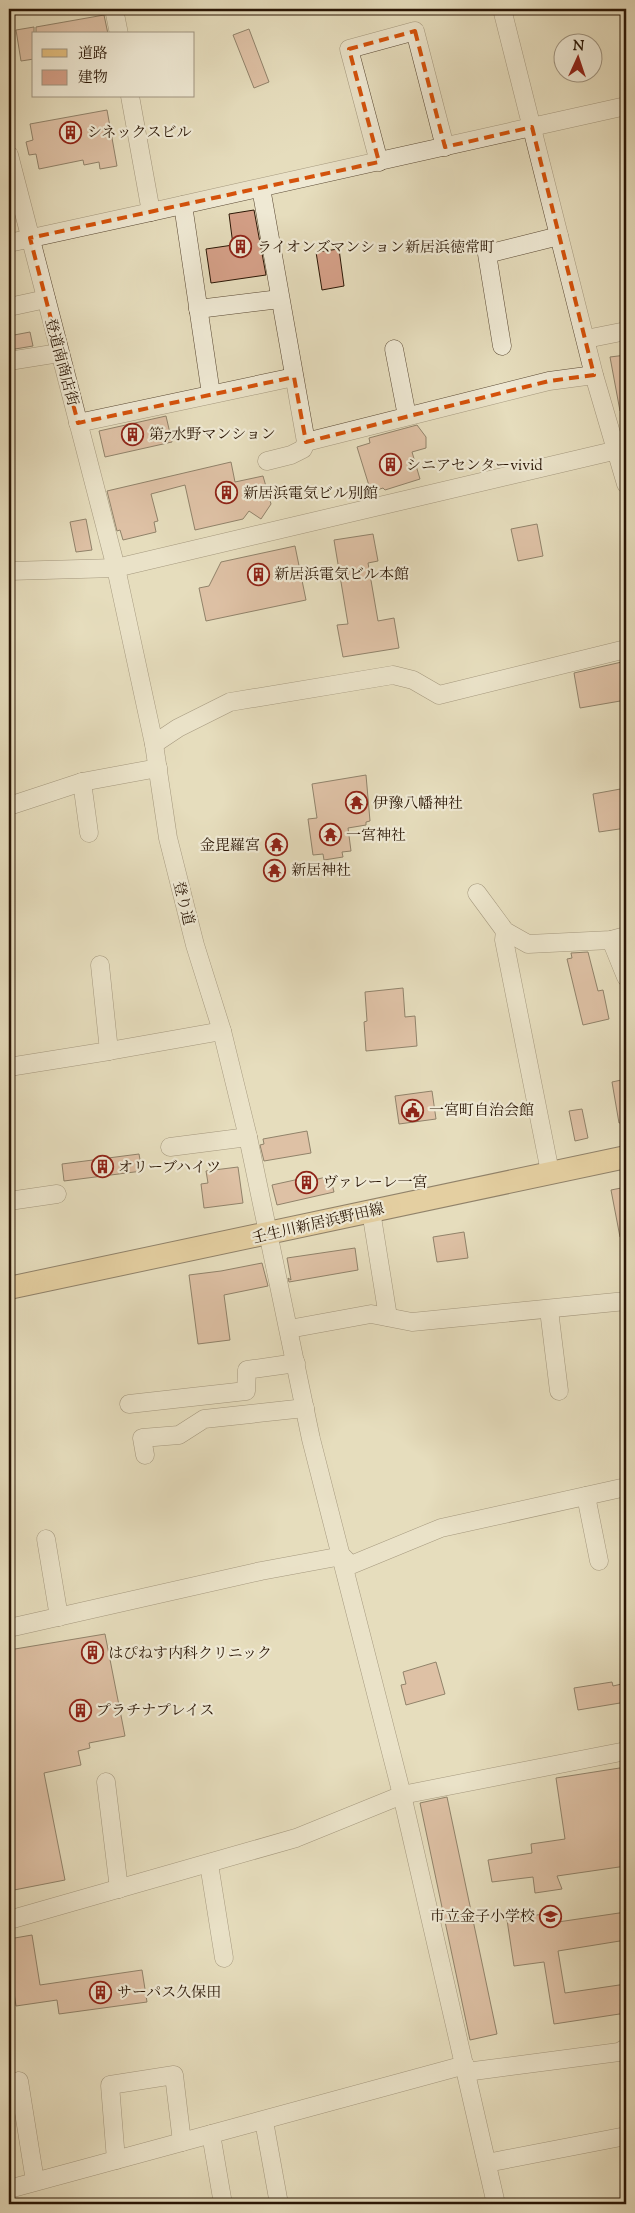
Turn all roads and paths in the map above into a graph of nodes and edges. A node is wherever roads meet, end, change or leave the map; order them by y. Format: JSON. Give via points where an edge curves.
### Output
{"nodes":[{"id":1,"x":114,"y":9,"type":"edge"},
{"id":2,"x":502,"y":9,"type":"edge"},
{"id":3,"x":119,"y":32,"type":"edge"},
{"id":4,"x":130,"y":98,"type":"edge"},
{"id":5,"x":626,"y":106,"type":"edge"},
{"id":6,"x":532,"y":127,"type":"junction"},
{"id":7,"x":445,"y":147,"type":"junction"},
{"id":8,"x":9,"y":155,"type":"edge"},
{"id":9,"x":379,"y":162,"type":"junction"},
{"id":10,"x":261,"y":188,"type":"junction"},
{"id":11,"x":183,"y":205,"type":"junction"},
{"id":12,"x":151,"y":212,"type":"junction"},
{"id":13,"x":559,"y":236,"type":"junction"},
{"id":14,"x":30,"y":238,"type":"junction"},
{"id":15,"x":9,"y":242,"type":"edge"},
{"id":16,"x":46,"y":299,"type":"junction"},
{"id":17,"x":280,"y":299,"type":"junction"},
{"id":18,"x":9,"y":306,"type":"edge"},
{"id":19,"x":198,"y":309,"type":"junction"},
{"id":20,"x":626,"y":331,"type":"edge"},
{"id":21,"x":586,"y":339,"type":"junction"},
{"id":22,"x":502,"y":346,"type":"dead end"},
{"id":23,"x":394,"y":349,"type":"dead end"},
{"id":24,"x":59,"y":352,"type":"junction"},
{"id":25,"x":9,"y":361,"type":"edge"},
{"id":26,"x":594,"y":375,"type":"junction"},
{"id":27,"x":294,"y":377,"type":"junction"},
{"id":28,"x":211,"y":394,"type":"junction"},
{"id":29,"x":407,"y":416,"type":"junction"},
{"id":30,"x":78,"y":423,"type":"junction"},
{"id":31,"x":306,"y":442,"type":"junction"},
{"id":32,"x":622,"y":449,"type":"edge"},
{"id":33,"x":267,"y":461,"type":"dead end"},
{"id":34,"x":626,"y":484,"type":"edge"},
{"id":35,"x":116,"y":568,"type":"junction"},
{"id":36,"x":9,"y":571,"type":"edge"},
{"id":37,"x":626,"y":649,"type":"edge"},
{"id":38,"x":154,"y":744,"type":"junction"},
{"id":39,"x":158,"y":768,"type":"junction"},
{"id":40,"x":82,"y":782,"type":"junction"},
{"id":41,"x":9,"y":806,"type":"edge"},
{"id":42,"x":89,"y":833,"type":"dead end"},
{"id":43,"x":477,"y":893,"type":"dead end"},
{"id":44,"x":505,"y":930,"type":"junction"},
{"id":45,"x":619,"y":938,"type":"edge"},
{"id":46,"x":100,"y":965,"type":"dead end"},
{"id":47,"x":626,"y":977,"type":"edge"},
{"id":48,"x":222,"y":1032,"type":"junction"},
{"id":49,"x":109,"y":1051,"type":"junction"},
{"id":50,"x":9,"y":1067,"type":"edge"},
{"id":51,"x":248,"y":1137,"type":"junction"},
{"id":52,"x":170,"y":1147,"type":"dead end"},
{"id":53,"x":626,"y":1157,"type":"edge"},
{"id":54,"x":550,"y":1172,"type":"junction"},
{"id":55,"x":57,"y":1194,"type":"dead end"},
{"id":56,"x":9,"y":1201,"type":"edge"},
{"id":57,"x":371,"y":1211,"type":"junction"},
{"id":58,"x":269,"y":1234,"type":"junction"},
{"id":59,"x":9,"y":1288,"type":"edge"},
{"id":60,"x":626,"y":1301,"type":"edge"},
{"id":61,"x":549,"y":1310,"type":"junction"},
{"id":62,"x":388,"y":1317,"type":"junction"},
{"id":63,"x":289,"y":1329,"type":"junction"},
{"id":64,"x":296,"y":1363,"type":"junction"},
{"id":65,"x":559,"y":1391,"type":"dead end"},
{"id":66,"x":129,"y":1404,"type":"dead end"},
{"id":67,"x":305,"y":1408,"type":"junction"},
{"id":68,"x":145,"y":1455,"type":"dead end"},
{"id":69,"x":626,"y":1487,"type":"edge"},
{"id":70,"x":586,"y":1496,"type":"junction"},
{"id":71,"x":46,"y":1540,"type":"dead end"},
{"id":72,"x":342,"y":1556,"type":"junction"},
{"id":73,"x":599,"y":1561,"type":"dead end"},
{"id":74,"x":60,"y":1617,"type":"junction"},
{"id":75,"x":9,"y":1628,"type":"edge"},
{"id":76,"x":626,"y":1751,"type":"edge"},
{"id":77,"x":106,"y":1782,"type":"dead end"},
{"id":78,"x":402,"y":1796,"type":"junction"},
{"id":79,"x":209,"y":1864,"type":"junction"},
{"id":80,"x":119,"y":1889,"type":"junction"},
{"id":81,"x":9,"y":1920,"type":"edge"},
{"id":82,"x":224,"y":1958,"type":"dead end"},
{"id":83,"x":626,"y":2048,"type":"edge"},
{"id":84,"x":465,"y":2069,"type":"junction"},
{"id":85,"x":19,"y":2081,"type":"dead end"},
{"id":86,"x":264,"y":2120,"type":"junction"},
{"id":87,"x":211,"y":2134,"type":"junction"},
{"id":88,"x":626,"y":2136,"type":"edge"},
{"id":89,"x":182,"y":2142,"type":"junction"},
{"id":90,"x":116,"y":2160,"type":"junction"},
{"id":91,"x":487,"y":2163,"type":"junction"},
{"id":92,"x":35,"y":2181,"type":"junction"},
{"id":93,"x":9,"y":2189,"type":"edge"},
{"id":94,"x":223,"y":2204,"type":"edge"},
{"id":95,"x":279,"y":2204,"type":"edge"},
{"id":96,"x":496,"y":2204,"type":"edge"}],
"edges":[{"from":1,"to":3,"type":"street"},
{"from":2,"to":6,"type":"street"},
{"from":4,"to":12,"type":"street"},
{"from":5,"to":6,"type":"street"},
{"from":6,"to":7,"type":"street"},
{"from":6,"to":13,"type":"street"},
{"from":7,"to":9,"type":"street"},
{"from":7,"to":9,"type":"street","via":[[415,31],[349,49]]},
{"from":8,"to":14,"type":"street","name":"登道南商店街"},
{"from":9,"to":10,"type":"street"},
{"from":10,"to":11,"type":"street"},
{"from":10,"to":17,"type":"street"},
{"from":11,"to":12,"type":"street"},
{"from":11,"to":19,"type":"street"},
{"from":12,"to":14,"type":"street"},
{"from":13,"to":21,"type":"street"},
{"from":13,"to":22,"type":"street","via":[[487,254]]},
{"from":14,"to":15,"type":"street"},
{"from":14,"to":16,"type":"street","name":"登道南商店街"},
{"from":16,"to":18,"type":"street"},
{"from":16,"to":24,"type":"street","name":"登道南商店街"},
{"from":17,"to":19,"type":"street"},
{"from":17,"to":27,"type":"street"},
{"from":19,"to":28,"type":"street"},
{"from":20,"to":21,"type":"street"},
{"from":21,"to":26,"type":"street"},
{"from":23,"to":29,"type":"street"},
{"from":24,"to":25,"type":"street"},
{"from":24,"to":30,"type":"street","name":"登道南商店街"},
{"from":26,"to":29,"type":"street","via":[[549,381]]},
{"from":26,"to":32,"type":"street"},
{"from":27,"to":28,"type":"street"},
{"from":27,"to":31,"type":"street"},
{"from":28,"to":30,"type":"street"},
{"from":29,"to":31,"type":"street"},
{"from":30,"to":35,"type":"street","name":"登道南商店街"},
{"from":31,"to":33,"type":"street","via":[[303,449],[291,455]]},
{"from":32,"to":34,"type":"street"},
{"from":32,"to":35,"type":"street"},
{"from":35,"to":36,"type":"street"},
{"from":35,"to":38,"type":"street","name":"登り道"},
{"from":37,"to":38,"type":"street","via":[[439,695],[413,680],[393,675],[230,702]]},
{"from":38,"to":39,"type":"street","name":"登り道"},
{"from":39,"to":40,"type":"street"},
{"from":39,"to":48,"type":"street","name":"登り道","via":[[168,838],[195,945]]},
{"from":40,"to":41,"type":"street"},
{"from":40,"to":42,"type":"street"},
{"from":43,"to":44,"type":"street"},
{"from":44,"to":45,"type":"street","via":[[528,944]]},
{"from":44,"to":54,"type":"street","via":[[504,940]]},
{"from":45,"to":47,"type":"street"},
{"from":46,"to":49,"type":"street"},
{"from":48,"to":49,"type":"street"},
{"from":48,"to":51,"type":"street","name":"登り道"},
{"from":49,"to":50,"type":"street"},
{"from":51,"to":52,"type":"street"},
{"from":51,"to":58,"type":"street","name":"登り道"},
{"from":53,"to":54,"type":"main road","name":"壬生川新居浜野田線"},
{"from":54,"to":57,"type":"main road","name":"壬生川新居浜野田線"},
{"from":55,"to":56,"type":"street"},
{"from":57,"to":58,"type":"main road","name":"壬生川新居浜野田線"},
{"from":57,"to":62,"type":"street"},
{"from":58,"to":59,"type":"main road","name":"壬生川新居浜野田線"},
{"from":58,"to":63,"type":"street","name":"登り道"},
{"from":60,"to":61,"type":"street"},
{"from":61,"to":62,"type":"street","via":[[412,1322]]},
{"from":61,"to":65,"type":"street"},
{"from":62,"to":63,"type":"street","via":[[371,1314]]},
{"from":63,"to":64,"type":"street","name":"登り道"},
{"from":64,"to":66,"type":"street","via":[[247,1370],[246,1391]]},
{"from":64,"to":67,"type":"street","name":"登り道"},
{"from":67,"to":68,"type":"street","via":[[204,1419],[179,1435],[142,1438]]},
{"from":67,"to":72,"type":"street","name":"登り道"},
{"from":69,"to":70,"type":"street"},
{"from":70,"to":72,"type":"street","via":[[441,1528],[352,1565]]},
{"from":70,"to":73,"type":"street"},
{"from":71,"to":74,"type":"street"},
{"from":72,"to":74,"type":"street"},
{"from":72,"to":78,"type":"street","name":"登り道"},
{"from":74,"to":75,"type":"street"},
{"from":76,"to":78,"type":"street"},
{"from":77,"to":80,"type":"street"},
{"from":78,"to":79,"type":"street","via":[[296,1838]]},
{"from":78,"to":84,"type":"street","name":"登り道"},
{"from":79,"to":80,"type":"street"},
{"from":79,"to":82,"type":"street"},
{"from":80,"to":81,"type":"street"},
{"from":83,"to":84,"type":"street","via":[[619,2052]]},
{"from":84,"to":86,"type":"street"},
{"from":84,"to":91,"type":"street","name":"登り道"},
{"from":85,"to":92,"type":"street"},
{"from":86,"to":87,"type":"street"},
{"from":86,"to":95,"type":"street"},
{"from":87,"to":89,"type":"street"},
{"from":87,"to":94,"type":"street"},
{"from":88,"to":91,"type":"street"},
{"from":89,"to":90,"type":"street"},
{"from":89,"to":90,"type":"street","via":[[174,2075],[110,2085]]},
{"from":90,"to":92,"type":"street"},
{"from":91,"to":96,"type":"street","name":"登り道"},
{"from":92,"to":93,"type":"street"}]}
